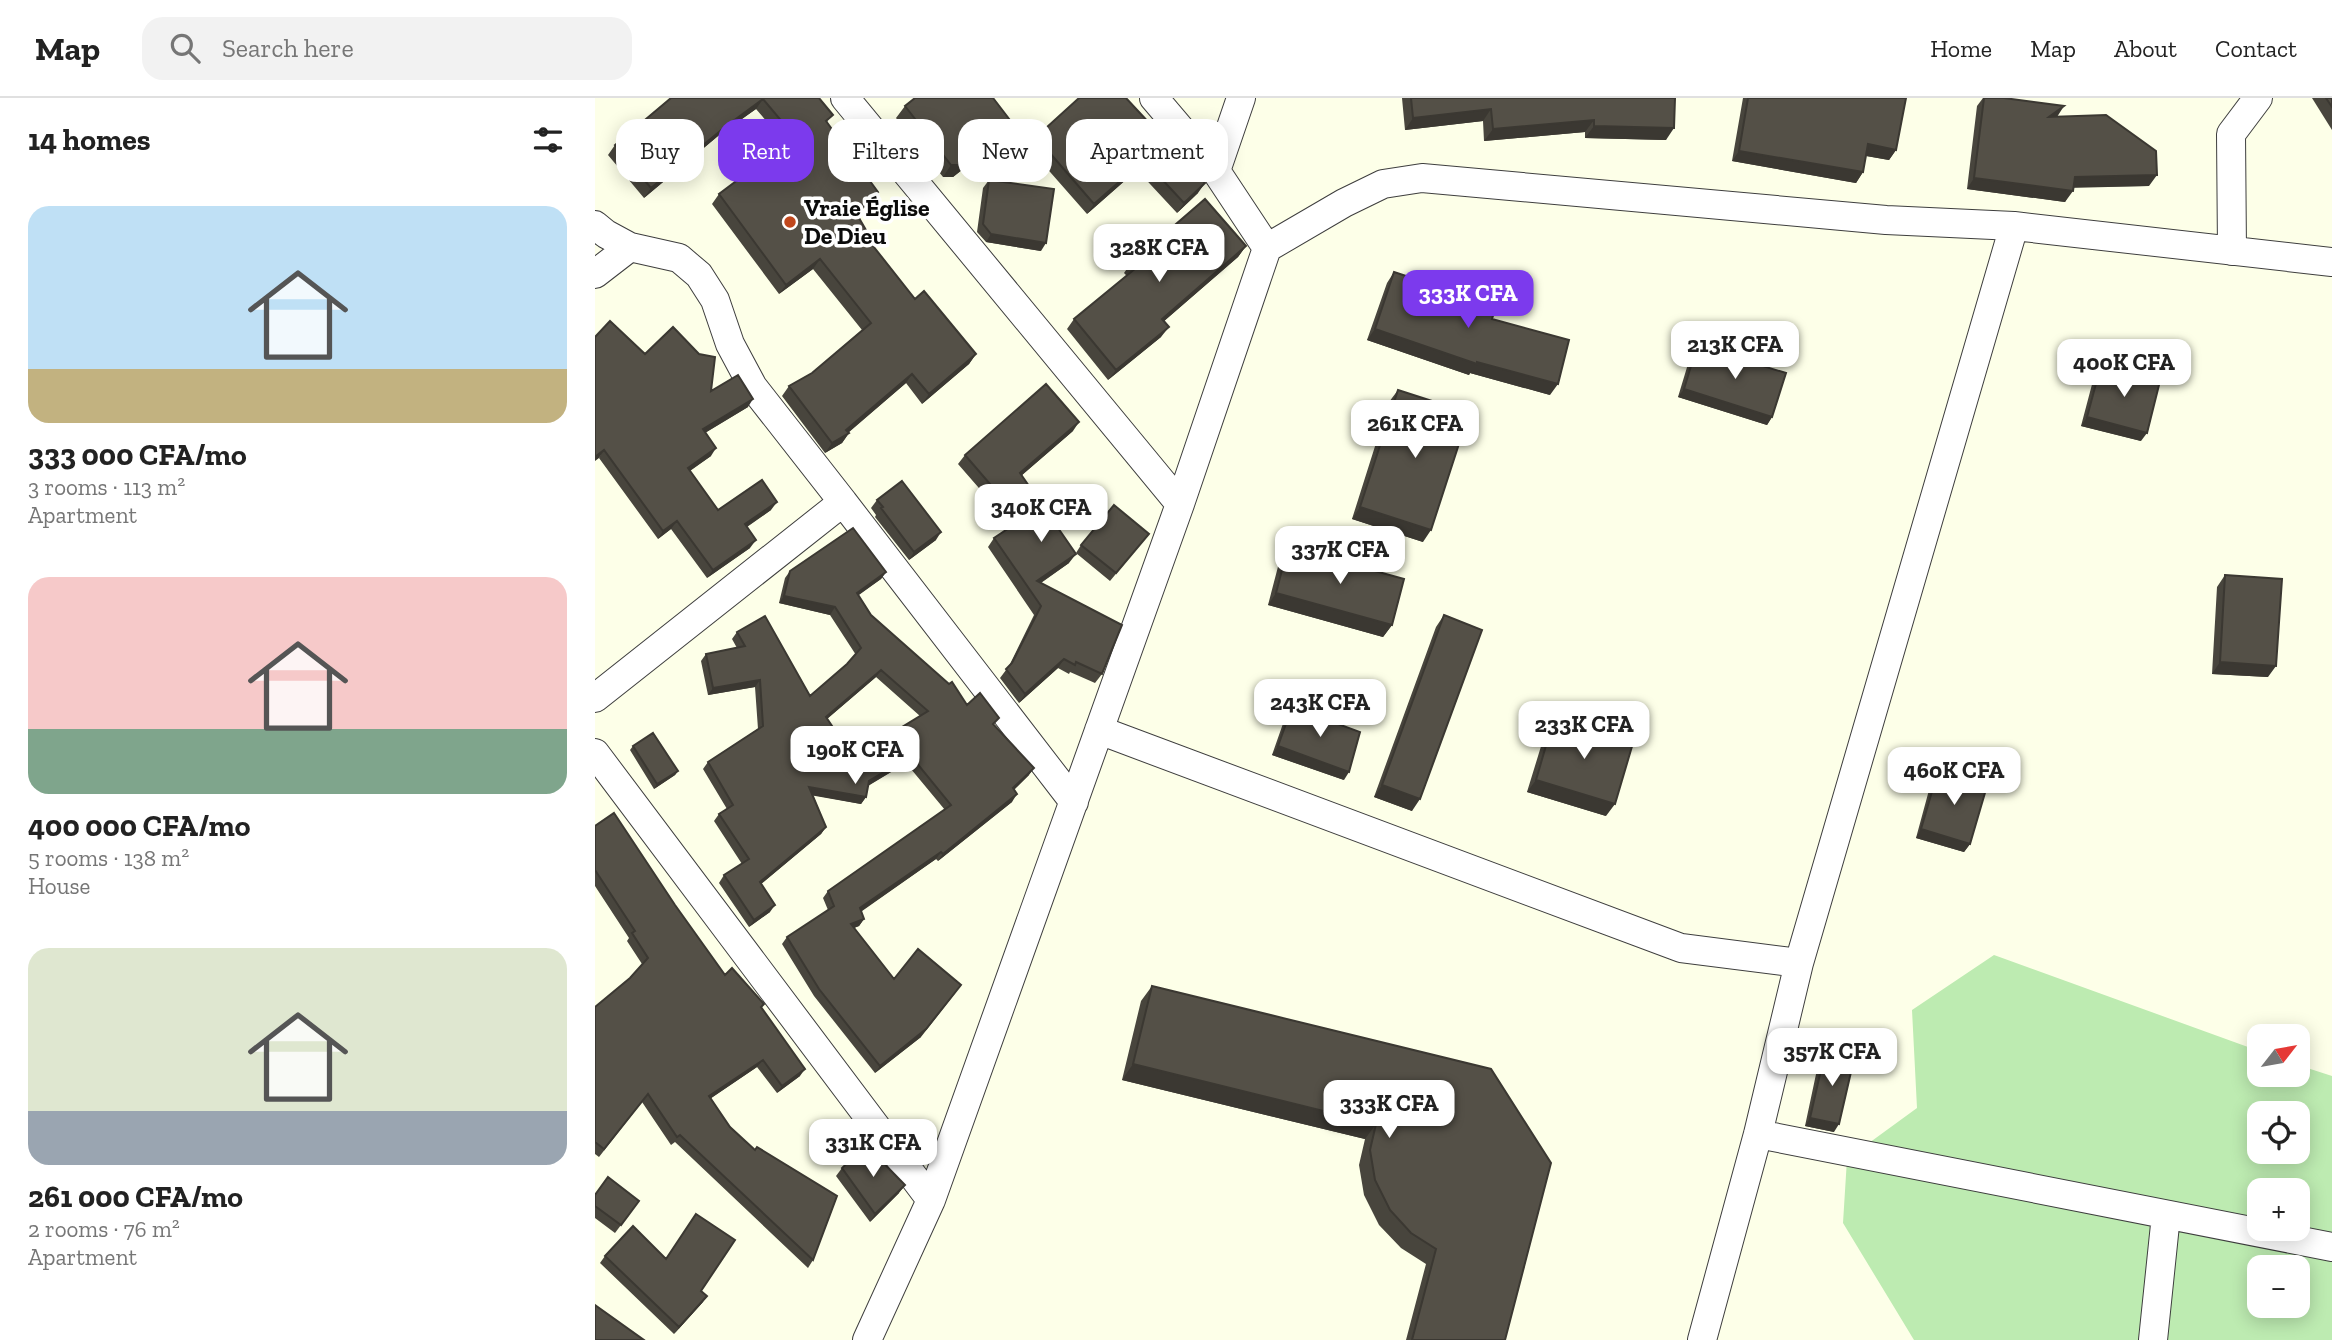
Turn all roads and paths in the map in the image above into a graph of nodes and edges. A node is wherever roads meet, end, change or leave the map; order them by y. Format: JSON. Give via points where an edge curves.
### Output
{"nodes":[{"id":1,"x":845,"y":98,"type":"edge"},
{"id":2,"x":1154,"y":98,"type":"edge"},
{"id":3,"x":1241,"y":98,"type":"edge"},
{"id":4,"x":2258,"y":98,"type":"edge"},
{"id":5,"x":1172,"y":119,"type":"edge"},
{"id":6,"x":1228,"y":136,"type":"edge"},
{"id":7,"x":1223,"y":182,"type":"edge"},
{"id":8,"x":595,"y":225,"type":"edge"},
{"id":9,"x":2014,"y":226,"type":"junction"},
{"id":10,"x":630,"y":247,"type":"junction"},
{"id":11,"x":1268,"y":248,"type":"junction"},
{"id":12,"x":2232,"y":251,"type":"junction"},
{"id":13,"x":2332,"y":262,"type":"edge"},
{"id":14,"x":595,"y":274,"type":"edge"},
{"id":15,"x":843,"y":502,"type":"junction"},
{"id":16,"x":1180,"y":504,"type":"junction"},
{"id":17,"x":595,"y":698,"type":"edge"},
{"id":18,"x":1099,"y":730,"type":"junction"},
{"id":19,"x":598,"y":764,"type":"edge"},
{"id":20,"x":1074,"y":802,"type":"junction"},
{"id":21,"x":1800,"y":963,"type":"junction"},
{"id":22,"x":1758,"y":1134,"type":"junction"},
{"id":23,"x":930,"y":1200,"type":"junction"},
{"id":24,"x":2166,"y":1215,"type":"junction"},
{"id":25,"x":2332,"y":1247,"type":"edge"},
{"id":26,"x":867,"y":1340,"type":"edge"},
{"id":27,"x":1702,"y":1340,"type":"edge"},
{"id":28,"x":2153,"y":1340,"type":"edge"}],
"edges":[{"from":1,"to":16,"type":"street"},
{"from":2,"to":5,"type":"street"},
{"from":3,"to":6,"type":"street"},
{"from":4,"to":12,"type":"street","via":[[2231,134]]},
{"from":7,"to":11,"type":"street"},
{"from":8,"to":10,"type":"street"},
{"from":9,"to":11,"type":"street","via":[[1886,220],[1422,178],[1383,184]]},
{"from":9,"to":12,"type":"street"},
{"from":9,"to":21,"type":"street"},
{"from":10,"to":14,"type":"street"},
{"from":10,"to":15,"type":"street","via":[[680,258],[699,275],[716,299],[730,344],[753,387]]},
{"from":11,"to":16,"type":"street"},
{"from":12,"to":13,"type":"street"},
{"from":15,"to":17,"type":"street"},
{"from":15,"to":20,"type":"street"},
{"from":16,"to":18,"type":"street"},
{"from":18,"to":20,"type":"street"},
{"from":18,"to":21,"type":"street","via":[[1681,948]]},
{"from":19,"to":23,"type":"street"},
{"from":20,"to":23,"type":"street"},
{"from":21,"to":22,"type":"street"},
{"from":22,"to":24,"type":"street"},
{"from":22,"to":27,"type":"street"},
{"from":23,"to":26,"type":"street"},
{"from":24,"to":25,"type":"street"},
{"from":24,"to":28,"type":"street"}]}
